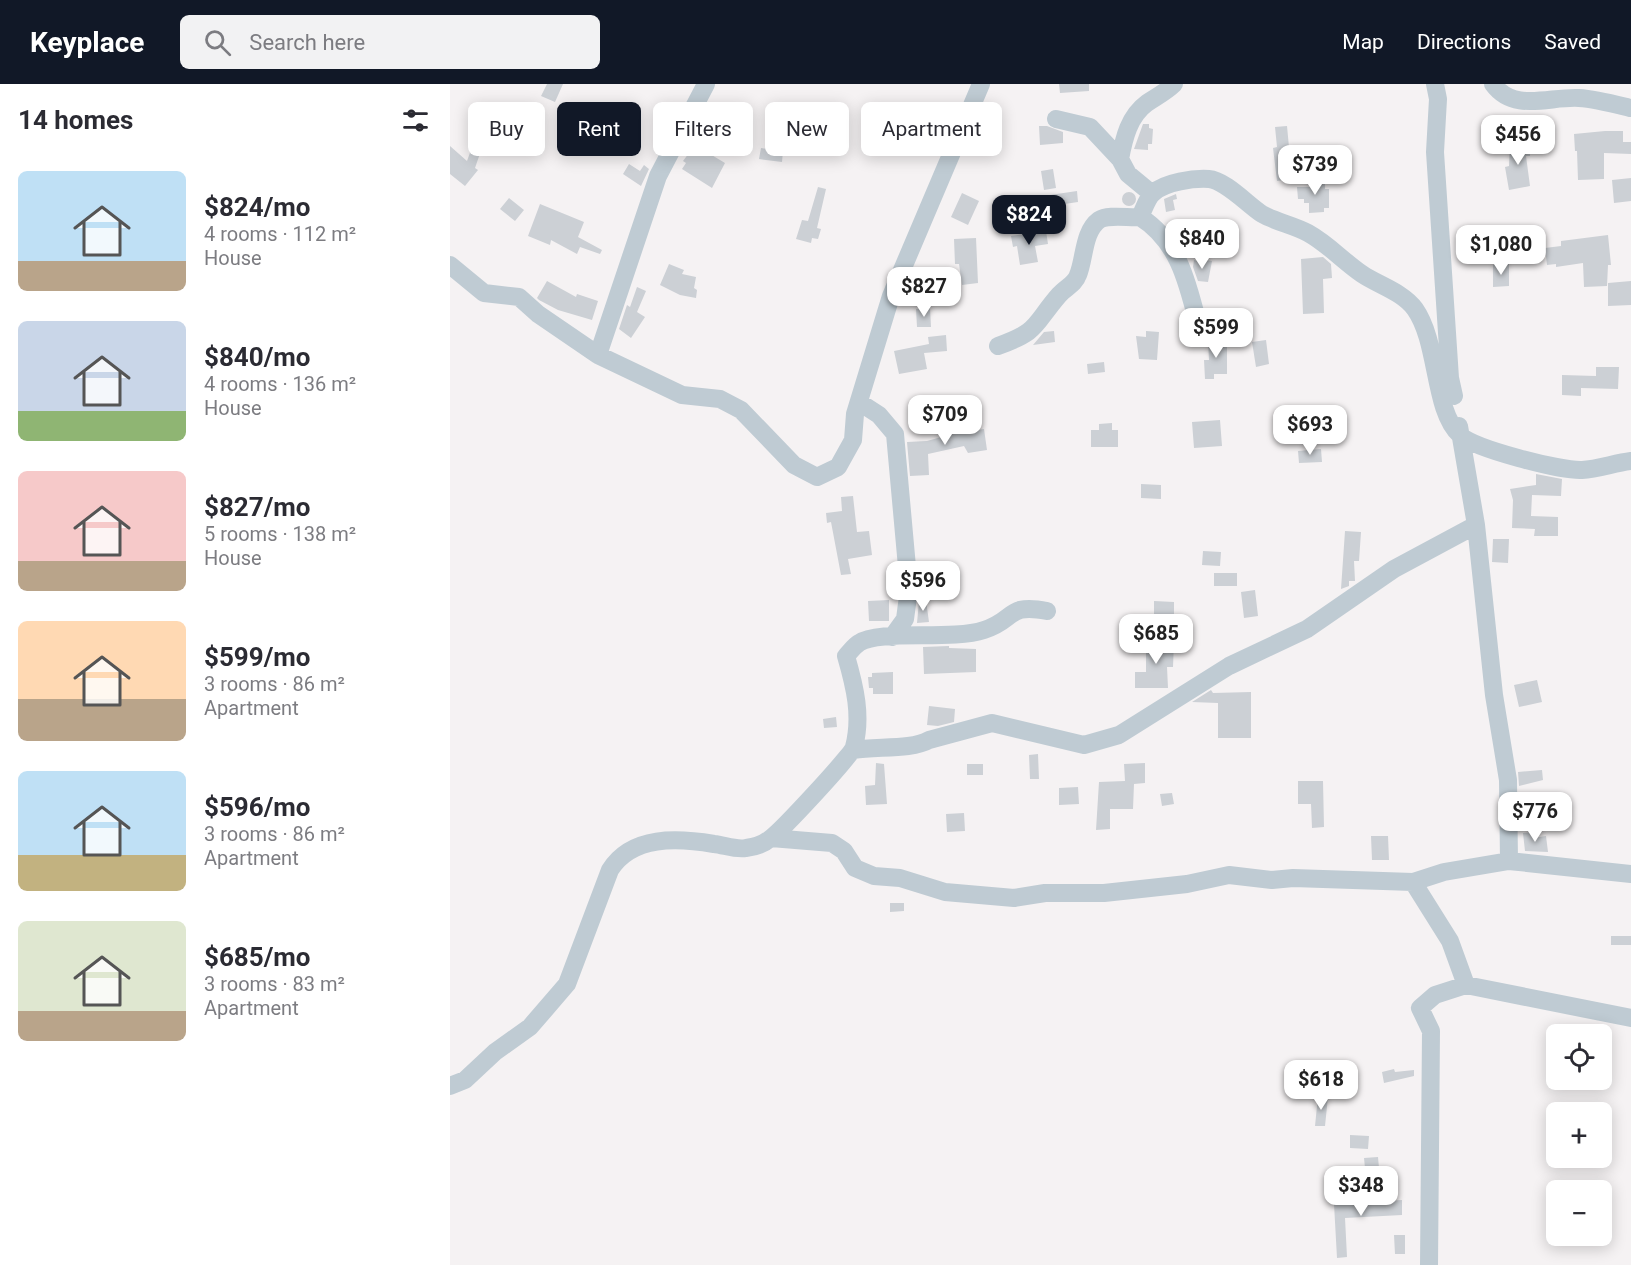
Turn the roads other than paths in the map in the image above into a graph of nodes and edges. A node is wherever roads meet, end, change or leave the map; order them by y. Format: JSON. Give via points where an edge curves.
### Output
{"nodes":[{"id":1,"x":706,"y":84,"type":"edge"},
{"id":2,"x":981,"y":84,"type":"edge"},
{"id":3,"x":1174,"y":84,"type":"edge"},
{"id":4,"x":1435,"y":84,"type":"edge"},
{"id":5,"x":1493,"y":84,"type":"edge"},
{"id":6,"x":1630,"y":108,"type":"edge"},
{"id":7,"x":1056,"y":119,"type":"dead end"},
{"id":8,"x":1120,"y":159,"type":"junction"},
{"id":9,"x":1151,"y":194,"type":"junction"},
{"id":10,"x":1140,"y":216,"type":"junction"},
{"id":11,"x":450,"y":265,"type":"edge"},
{"id":12,"x":1197,"y":320,"type":"dead end"},
{"id":13,"x":998,"y":346,"type":"dead end"},
{"id":14,"x":598,"y":355,"type":"junction"},
{"id":15,"x":859,"y":402,"type":"junction"},
{"id":16,"x":1461,"y":436,"type":"junction"},
{"id":17,"x":1631,"y":460,"type":"edge"},
{"id":18,"x":1476,"y":525,"type":"junction"},
{"id":19,"x":1047,"y":611,"type":"dead end"},
{"id":20,"x":892,"y":637,"type":"junction"},
{"id":21,"x":854,"y":750,"type":"junction"},
{"id":22,"x":771,"y":838,"type":"junction"},
{"id":23,"x":1509,"y":861,"type":"junction"},
{"id":24,"x":1631,"y":874,"type":"edge"},
{"id":25,"x":1413,"y":882,"type":"junction"},
{"id":26,"x":1466,"y":986,"type":"junction"},
{"id":27,"x":1631,"y":1018,"type":"edge"},
{"id":28,"x":450,"y":1086,"type":"edge"},
{"id":29,"x":1429,"y":1265,"type":"edge"}],
"edges":[{"from":1,"to":14,"type":"street","via":[[658,176]]},
{"from":2,"to":15,"type":"street","via":[[956,155],[891,296]]},
{"from":3,"to":8,"type":"street","via":[[1135,115]]},
{"from":4,"to":16,"type":"street","via":[[1435,152],[1450,378]]},
{"from":5,"to":6,"type":"street","via":[[1508,99],[1542,102],[1579,98]]},
{"from":7,"to":8,"type":"street","via":[[1090,127]]},
{"from":8,"to":9,"type":"street","via":[[1128,174]]},
{"from":9,"to":10,"type":"street"},
{"from":9,"to":16,"type":"street","via":[[1169,184],[1211,179],[1264,215],[1306,231],[1360,273],[1413,306],[1430,341],[1446,410]]},
{"from":10,"to":12,"type":"street","via":[[1160,233],[1178,257]]},
{"from":10,"to":13,"type":"street","via":[[1106,217],[1097,222],[1088,238],[1078,277],[1054,301],[1037,326],[1022,338]]},
{"from":11,"to":14,"type":"street","via":[[484,293],[519,297],[537,314]]},
{"from":14,"to":15,"type":"street","via":[[682,395],[720,399],[741,410],[787,459],[817,477],[838,467],[853,440]]},
{"from":15,"to":20,"type":"street","via":[[879,415],[896,434],[909,589],[905,619]]},
{"from":16,"to":17,"type":"street","via":[[1498,451],[1568,470]]},
{"from":16,"to":18,"type":"street"},
{"from":18,"to":21,"type":"street","via":[[1394,569],[1307,629],[1229,666],[1119,735],[1084,745],[992,723],[921,744]]},
{"from":18,"to":23,"type":"street","via":[[1494,695],[1508,780]]},
{"from":19,"to":20,"type":"street","via":[[1022,607],[985,630],[957,637]]},
{"from":20,"to":21,"type":"street","via":[[860,642],[846,657],[859,716]]},
{"from":21,"to":22,"type":"street"},
{"from":22,"to":25,"type":"street","via":[[832,843],[844,851],[855,868],[874,876],[900,878],[945,892],[994,897],[1104,893],[1229,875],[1272,880]]},
{"from":22,"to":28,"type":"street","via":[[742,849],[681,838],[642,844],[618,858],[567,984],[530,1027],[465,1080]]},
{"from":23,"to":24,"type":"street"},
{"from":23,"to":25,"type":"street","via":[[1444,872]]},
{"from":25,"to":26,"type":"street","via":[[1450,941]]},
{"from":26,"to":27,"type":"street"},
{"from":26,"to":29,"type":"street","via":[[1434,994],[1420,1008],[1431,1031]]}]}
